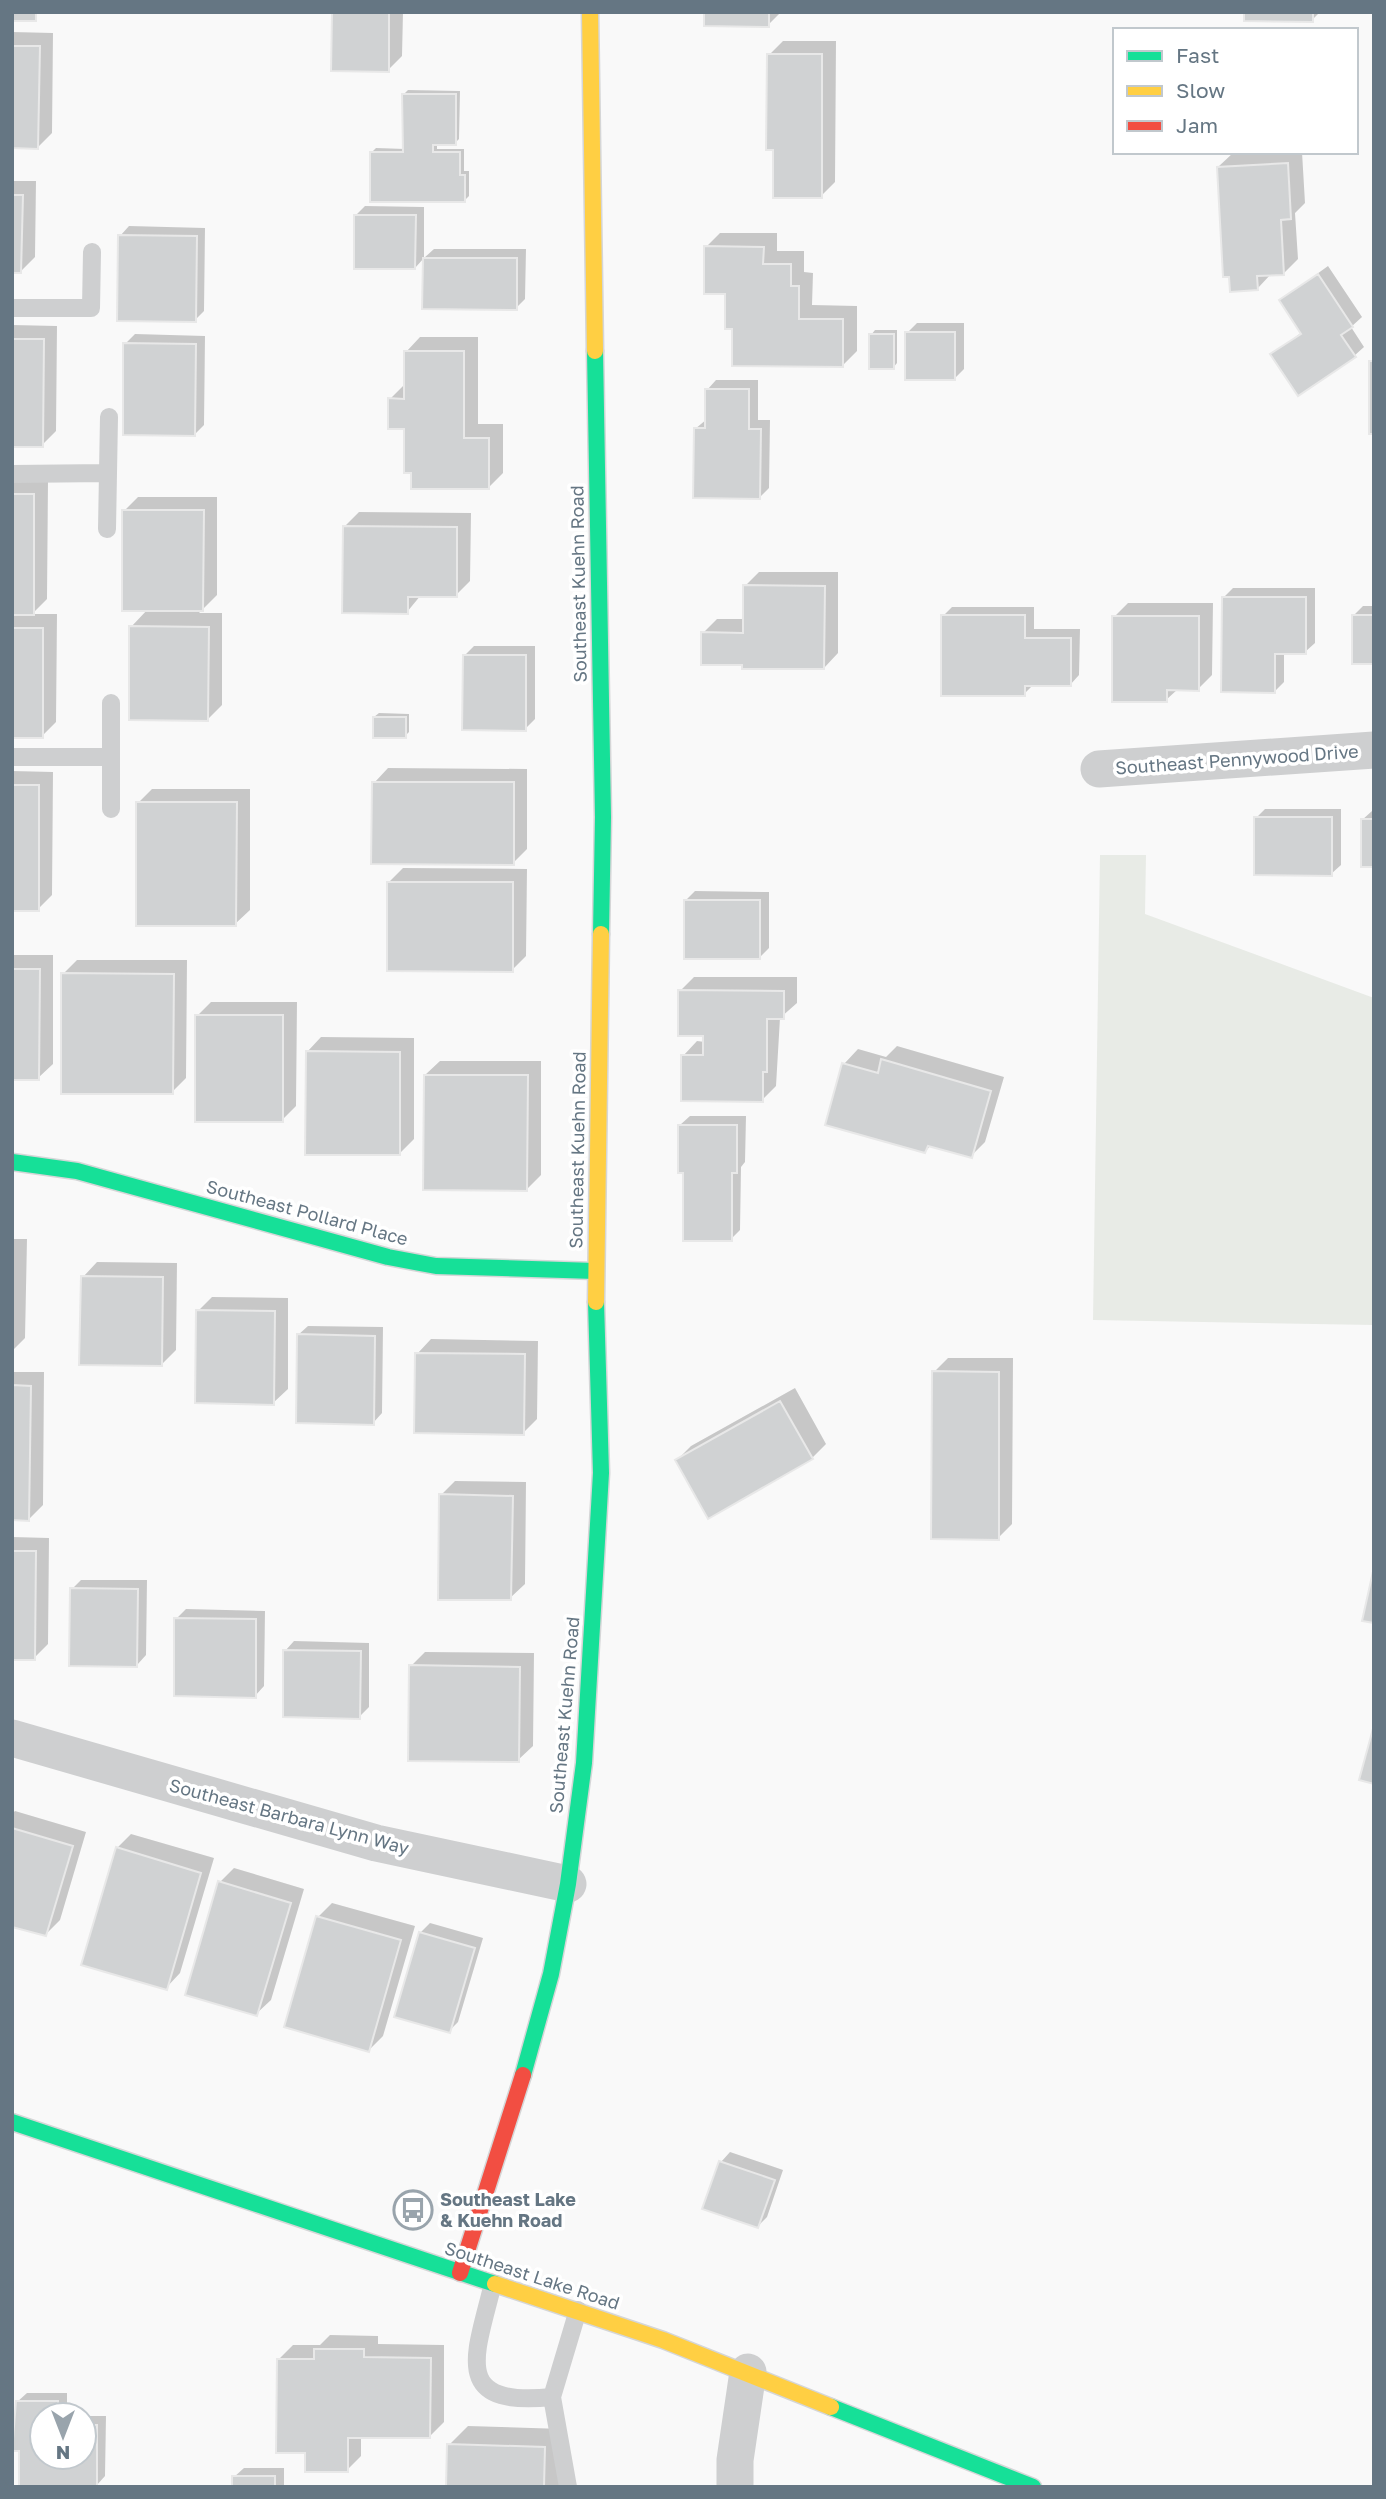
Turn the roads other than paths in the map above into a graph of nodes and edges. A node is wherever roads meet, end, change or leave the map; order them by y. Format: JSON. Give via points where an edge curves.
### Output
{"nodes":[{"id":1,"x":590,"y":12,"type":"edge"},
{"id":2,"x":92,"y":252,"type":"dead end"},
{"id":3,"x":12,"y":307,"type":"edge"},
{"id":4,"x":109,"y":417,"type":"dead end"},
{"id":5,"x":108,"y":473,"type":"junction"},
{"id":6,"x":12,"y":474,"type":"edge"},
{"id":7,"x":107,"y":528,"type":"dead end"},
{"id":8,"x":111,"y":703,"type":"dead end"},
{"id":9,"x":1374,"y":750,"type":"edge"},
{"id":10,"x":12,"y":757,"type":"edge"},
{"id":11,"x":111,"y":757,"type":"junction"},
{"id":12,"x":1100,"y":769,"type":"dead end"},
{"id":13,"x":111,"y":809,"type":"dead end"},
{"id":14,"x":12,"y":1162,"type":"edge"},
{"id":15,"x":596,"y":1271,"type":"junction"},
{"id":16,"x":12,"y":1738,"type":"edge"},
{"id":17,"x":568,"y":1884,"type":"junction"},
{"id":18,"x":12,"y":2122,"type":"edge"},
{"id":19,"x":460,"y":2273,"type":"junction"},
{"id":20,"x":493,"y":2283,"type":"junction"},
{"id":21,"x":578,"y":2310,"type":"junction"},
{"id":22,"x":748,"y":2372,"type":"junction"},
{"id":23,"x":552,"y":2397,"type":"junction"},
{"id":24,"x":568,"y":2487,"type":"edge"},
{"id":25,"x":735,"y":2487,"type":"edge"},
{"id":26,"x":1033,"y":2487,"type":"edge"}],
"edges":[{"from":1,"to":15,"type":"street","name":"Southeast Kuehn Road","via":[[603,817]]},
{"from":2,"to":3,"type":"lane","via":[[91,307]]},
{"from":4,"to":5,"type":"lane"},
{"from":5,"to":6,"type":"lane"},
{"from":5,"to":7,"type":"lane"},
{"from":8,"to":11,"type":"lane"},
{"from":9,"to":12,"type":"street","name":"Southeast Pennywood Drive"},
{"from":10,"to":11,"type":"lane"},
{"from":11,"to":13,"type":"lane"},
{"from":14,"to":15,"type":"street","name":"Southeast Pollard Place","via":[[77,1171],[400,1260],[436,1266]]},
{"from":15,"to":17,"type":"street","name":"Southeast Kuehn Road","via":[[601,1473],[584,1763]]},
{"from":16,"to":17,"type":"street","name":"Southeast Barbara Lynn Way","via":[[376,1843]]},
{"from":17,"to":19,"type":"street","name":"Southeast Kuehn Road","via":[[551,1975],[518,2094]]},
{"from":18,"to":19,"type":"street","name":"Southeast Lake Road"},
{"from":19,"to":20,"type":"street","name":"Southeast Lake Road"},
{"from":20,"to":21,"type":"street","name":"Southeast Lake Road"},
{"from":20,"to":23,"type":"lane","via":[[475,2361],[478,2378],[491,2392],[509,2398]]},
{"from":21,"to":22,"type":"street","name":"Southeast Lake Road"},
{"from":21,"to":23,"type":"lane"},
{"from":22,"to":25,"type":"street"},
{"from":22,"to":26,"type":"street","name":"Southeast Lake Road"},
{"from":23,"to":24,"type":"lane"}]}
